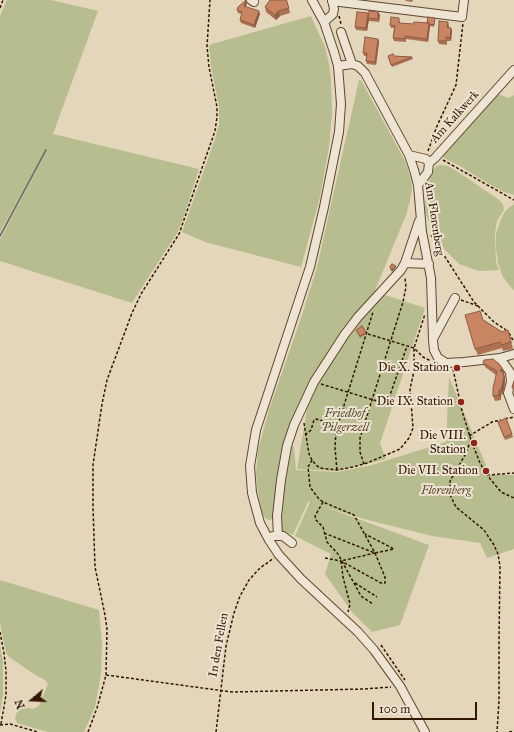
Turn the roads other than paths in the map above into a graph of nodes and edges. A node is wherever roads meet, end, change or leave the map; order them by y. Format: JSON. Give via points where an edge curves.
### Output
{"nodes":[{"id":1,"x":312,"y":0,"type":"edge"},
{"id":2,"x":464,"y":0,"type":"edge"},
{"id":3,"x":332,"y":1,"type":"edge"},
{"id":4,"x":324,"y":22,"type":"junction"},
{"id":5,"x":341,"y":32,"type":"road end"},
{"id":6,"x":352,"y":64,"type":"junction"},
{"id":7,"x":338,"y":66,"type":"junction"},
{"id":8,"x":514,"y":70,"type":"edge"},
{"id":9,"x":409,"y":155,"type":"junction"},
{"id":10,"x":427,"y":161,"type":"junction"},
{"id":11,"x":418,"y":185,"type":"junction"},
{"id":12,"x":420,"y":219,"type":"junction"},
{"id":13,"x":429,"y":264,"type":"junction"},
{"id":14,"x":403,"y":266,"type":"junction"},
{"id":15,"x":455,"y":298,"type":"road end"},
{"id":16,"x":433,"y":340,"type":"junction"},
{"id":17,"x":514,"y":354,"type":"edge"},
{"id":18,"x":500,"y":358,"type":"junction"},
{"id":19,"x":514,"y":409,"type":"edge"},
{"id":20,"x":278,"y":536,"type":"junction"},
{"id":21,"x":269,"y":540,"type":"junction"},
{"id":22,"x":292,"y":543,"type":"dead end"},
{"id":23,"x":425,"y":732,"type":"edge"}],
"edges":[{"from":1,"to":4,"type":"street"},
{"from":2,"to":3,"type":"street","via":[[462,17]]},
{"from":3,"to":4,"type":"street","via":[[333,12]]},
{"from":4,"to":7,"type":"street"},
{"from":5,"to":6,"type":"street"},
{"from":6,"to":7,"type":"street"},
{"from":6,"to":9,"type":"street","name":"Am Florenberg","via":[[365,73]]},
{"from":7,"to":21,"type":"street","via":[[341,97],[339,132],[323,213],[308,273],[261,413],[251,454],[250,476],[254,503]]},
{"from":8,"to":10,"type":"street","name":"Am Kalkwerk","via":[[436,158]]},
{"from":9,"to":10,"type":"street","name":"Am Kalkwerk"},
{"from":9,"to":11,"type":"street","name":"Am Florenberg"},
{"from":10,"to":11,"type":"street","via":[[428,172]]},
{"from":11,"to":12,"type":"street","name":"Am Florenberg"},
{"from":12,"to":13,"type":"street","name":"Am Florenberg"},
{"from":12,"to":14,"type":"street"},
{"from":13,"to":14,"type":"street"},
{"from":13,"to":16,"type":"street","name":"Am Florenberg"},
{"from":14,"to":20,"type":"street","via":[[358,317],[314,382],[294,425],[287,446],[278,500]]},
{"from":15,"to":16,"type":"street"},
{"from":16,"to":18,"type":"street","name":"Am Florenberg","via":[[438,358],[446,363]]},
{"from":17,"to":18,"type":"street"},
{"from":18,"to":19,"type":"street","via":[[510,372],[508,393]]},
{"from":20,"to":21,"type":"street","via":[[273,536]]},
{"from":20,"to":22,"type":"street","via":[[283,536]]},
{"from":21,"to":23,"type":"street","via":[[301,579],[366,640],[382,659]]}]}
